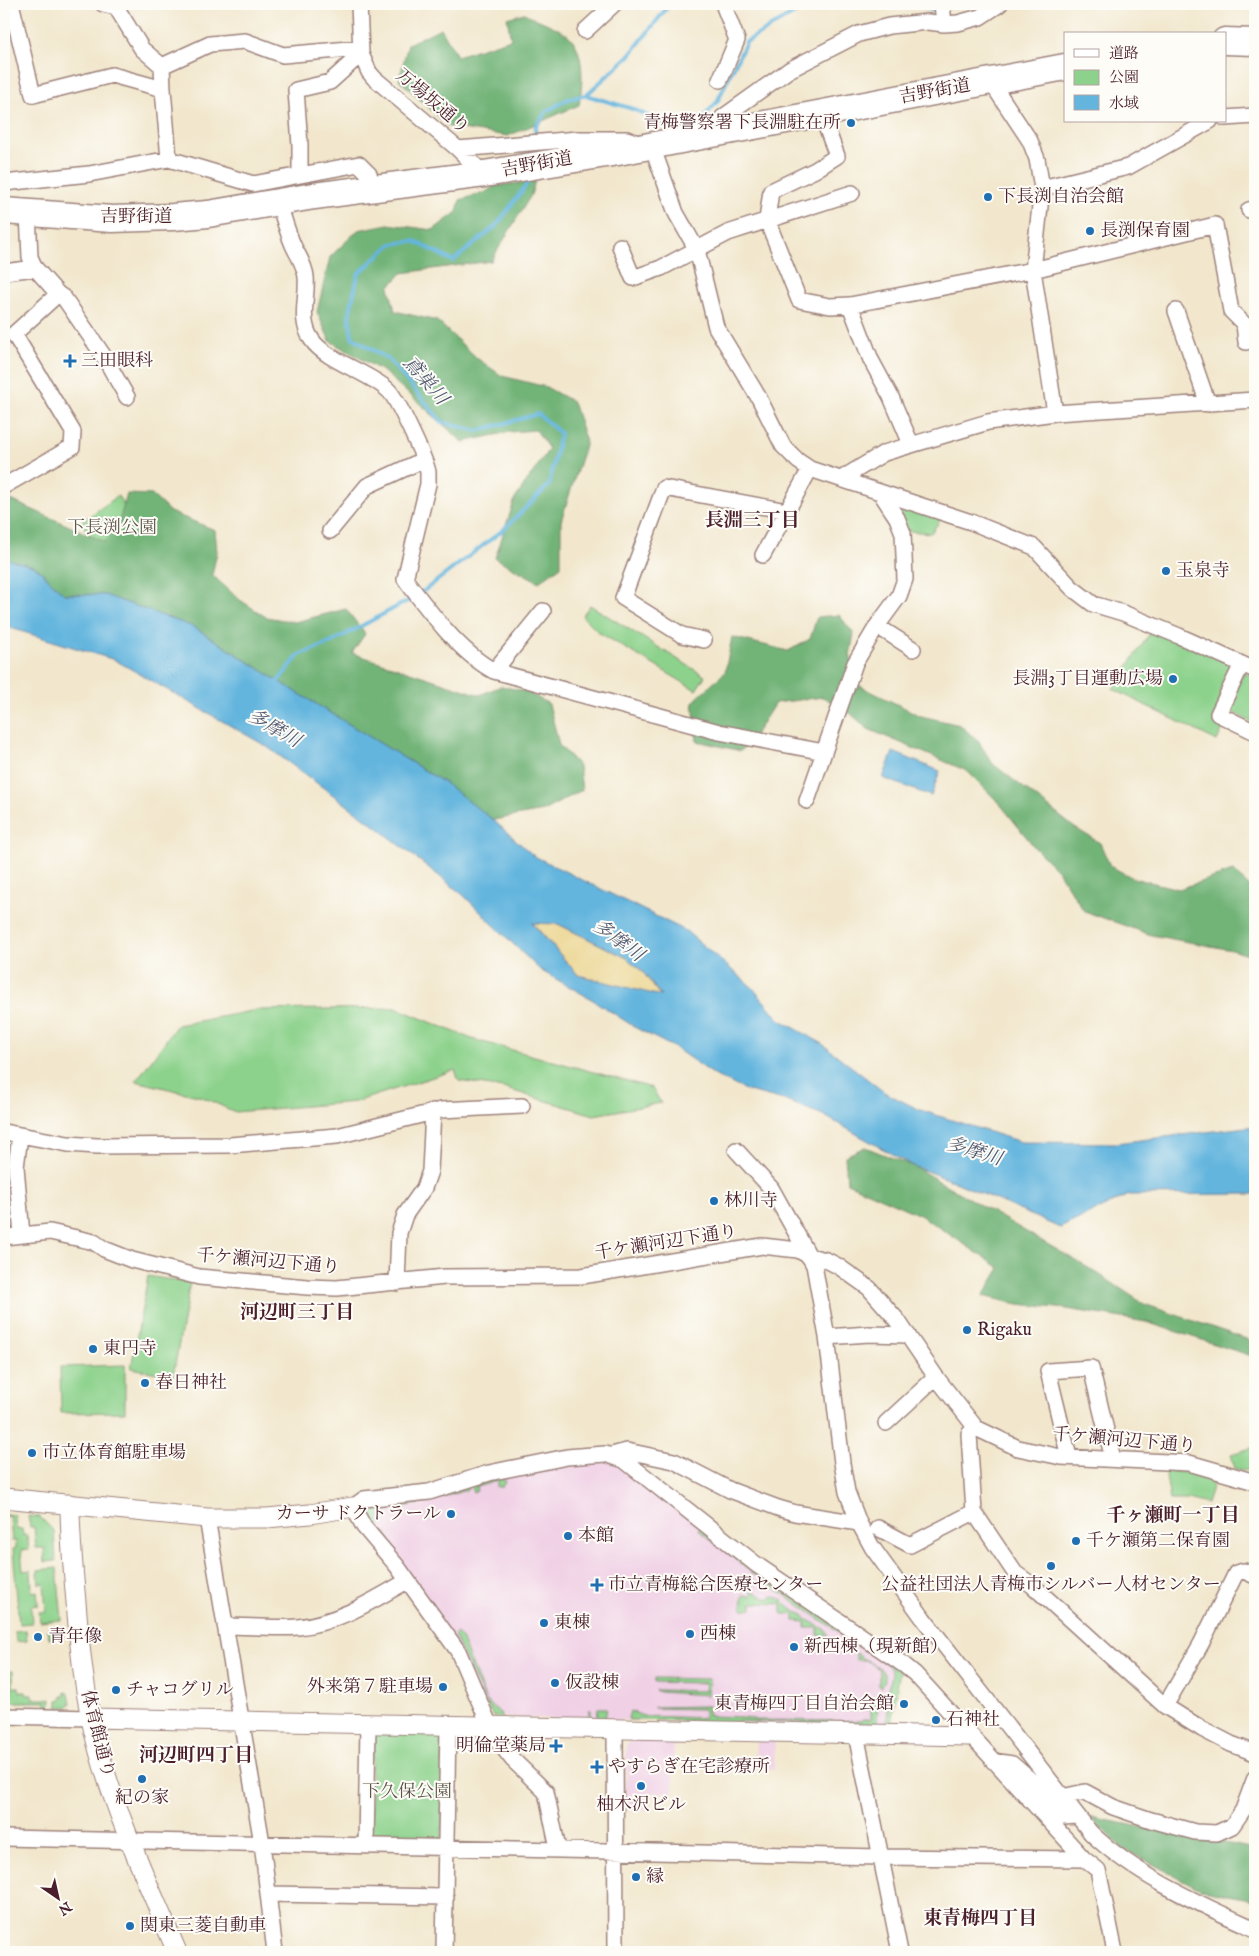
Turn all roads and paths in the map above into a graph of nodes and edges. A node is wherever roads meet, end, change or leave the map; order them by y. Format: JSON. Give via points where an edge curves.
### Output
{"nodes":[{"id":1,"x":103,"y":4,"type":"edge"},
{"id":2,"x":359,"y":4,"type":"edge"},
{"id":3,"x":614,"y":4,"type":"edge"},
{"id":4,"x":723,"y":4,"type":"edge"},
{"id":5,"x":1000,"y":4,"type":"edge"},
{"id":6,"x":10,"y":7,"type":"edge"},
{"id":7,"x":943,"y":15,"type":"edge"},
{"id":8,"x":585,"y":31,"type":"dead end"},
{"id":9,"x":1226,"y":41,"type":"edge"},
{"id":10,"x":1255,"y":42,"type":"edge"},
{"id":11,"x":361,"y":51,"type":"junction"},
{"id":12,"x":162,"y":66,"type":"junction"},
{"id":13,"x":1064,"y":67,"type":"edge"},
{"id":14,"x":720,"y":80,"type":"dead end"},
{"id":15,"x":992,"y":82,"type":"junction"},
{"id":16,"x":163,"y":89,"type":"junction"},
{"id":17,"x":821,"y":113,"type":"junction"},
{"id":18,"x":1255,"y":116,"type":"edge"},
{"id":19,"x":1226,"y":118,"type":"edge"},
{"id":20,"x":1208,"y":122,"type":"edge"},
{"id":21,"x":718,"y":133,"type":"junction"},
{"id":22,"x":648,"y":146,"type":"junction"},
{"id":23,"x":458,"y":148,"type":"junction"},
{"id":24,"x":534,"y":154,"type":"junction"},
{"id":25,"x":169,"y":159,"type":"junction"},
{"id":26,"x":484,"y":174,"type":"junction"},
{"id":27,"x":300,"y":175,"type":"junction"},
{"id":28,"x":4,"y":183,"type":"edge"},
{"id":29,"x":374,"y":188,"type":"junction"},
{"id":30,"x":1042,"y":188,"type":"junction"},
{"id":31,"x":852,"y":193,"type":"dead end"},
{"id":32,"x":278,"y":201,"type":"junction"},
{"id":33,"x":16,"y":212,"type":"edge"},
{"id":34,"x":767,"y":220,"type":"junction"},
{"id":35,"x":620,"y":246,"type":"dead end"},
{"id":36,"x":697,"y":250,"type":"junction"},
{"id":37,"x":35,"y":268,"type":"junction"},
{"id":38,"x":1034,"y":270,"type":"junction"},
{"id":39,"x":4,"y":272,"type":"edge"},
{"id":40,"x":58,"y":294,"type":"junction"},
{"id":41,"x":850,"y":305,"type":"junction"},
{"id":42,"x":1176,"y":311,"type":"dead end"},
{"id":43,"x":1246,"y":342,"type":"dead end"},
{"id":44,"x":128,"y":397,"type":"dead end"},
{"id":45,"x":1255,"y":400,"type":"edge"},
{"id":46,"x":1208,"y":404,"type":"junction"},
{"id":47,"x":1055,"y":413,"type":"junction"},
{"id":48,"x":911,"y":444,"type":"junction"},
{"id":49,"x":423,"y":460,"type":"junction"},
{"id":50,"x":810,"y":469,"type":"junction"},
{"id":51,"x":841,"y":479,"type":"junction"},
{"id":52,"x":4,"y":486,"type":"edge"},
{"id":53,"x":880,"y":492,"type":"junction"},
{"id":54,"x":787,"y":511,"type":"junction"},
{"id":55,"x":330,"y":531,"type":"dead end"},
{"id":56,"x":763,"y":555,"type":"dead end"},
{"id":57,"x":542,"y":611,"type":"dead end"},
{"id":58,"x":877,"y":626,"type":"junction"},
{"id":59,"x":704,"y":640,"type":"dead end"},
{"id":60,"x":913,"y":649,"type":"dead end"},
{"id":61,"x":1249,"y":667,"type":"edge"},
{"id":62,"x":494,"y":671,"type":"junction"},
{"id":63,"x":1255,"y":732,"type":"edge"},
{"id":64,"x":824,"y":752,"type":"junction"},
{"id":65,"x":807,"y":801,"type":"dead end"},
{"id":66,"x":522,"y":1106,"type":"dead end"},
{"id":67,"x":433,"y":1111,"type":"junction"},
{"id":68,"x":4,"y":1132,"type":"edge"},
{"id":69,"x":20,"y":1136,"type":"junction"},
{"id":70,"x":736,"y":1150,"type":"dead end"},
{"id":71,"x":22,"y":1235,"type":"junction"},
{"id":72,"x":4,"y":1237,"type":"edge"},
{"id":73,"x":809,"y":1256,"type":"junction"},
{"id":74,"x":397,"y":1283,"type":"junction"},
{"id":75,"x":908,"y":1335,"type":"junction"},
{"id":76,"x":827,"y":1337,"type":"junction"},
{"id":77,"x":936,"y":1377,"type":"junction"},
{"id":78,"x":886,"y":1423,"type":"dead end"},
{"id":79,"x":976,"y":1428,"type":"junction"},
{"id":80,"x":611,"y":1455,"type":"junction"},
{"id":81,"x":1069,"y":1457,"type":"junction"},
{"id":82,"x":1113,"y":1459,"type":"junction"},
{"id":83,"x":1255,"y":1483,"type":"edge"},
{"id":84,"x":4,"y":1498,"type":"edge"},
{"id":85,"x":70,"y":1504,"type":"junction"},
{"id":86,"x":353,"y":1507,"type":"junction"},
{"id":87,"x":974,"y":1512,"type":"junction"},
{"id":88,"x":207,"y":1518,"type":"junction"},
{"id":89,"x":859,"y":1523,"type":"junction"},
{"id":90,"x":878,"y":1528,"type":"dead end"},
{"id":91,"x":1255,"y":1576,"type":"edge"},
{"id":92,"x":407,"y":1581,"type":"junction"},
{"id":93,"x":226,"y":1626,"type":"junction"},
{"id":94,"x":1165,"y":1706,"type":"junction"},
{"id":95,"x":4,"y":1716,"type":"edge"},
{"id":96,"x":91,"y":1718,"type":"junction"},
{"id":97,"x":241,"y":1721,"type":"junction"},
{"id":98,"x":368,"y":1724,"type":"junction"},
{"id":99,"x":448,"y":1726,"type":"junction"},
{"id":100,"x":490,"y":1727,"type":"junction"},
{"id":101,"x":615,"y":1729,"type":"junction"},
{"id":102,"x":856,"y":1734,"type":"junction"},
{"id":103,"x":969,"y":1736,"type":"junction"},
{"id":104,"x":1255,"y":1753,"type":"edge"},
{"id":105,"x":993,"y":1761,"type":"junction"},
{"id":106,"x":1255,"y":1778,"type":"edge"},
{"id":107,"x":1062,"y":1797,"type":"junction"},
{"id":108,"x":1076,"y":1816,"type":"junction"},
{"id":109,"x":4,"y":1838,"type":"edge"},
{"id":110,"x":131,"y":1841,"type":"junction"},
{"id":111,"x":262,"y":1843,"type":"junction"},
{"id":112,"x":366,"y":1846,"type":"junction"},
{"id":113,"x":447,"y":1847,"type":"junction"},
{"id":114,"x":558,"y":1850,"type":"junction"},
{"id":115,"x":615,"y":1851,"type":"junction"},
{"id":116,"x":880,"y":1857,"type":"junction"},
{"id":117,"x":1084,"y":1859,"type":"junction"},
{"id":118,"x":268,"y":1894,"type":"junction"},
{"id":119,"x":446,"y":1897,"type":"junction"},
{"id":120,"x":1255,"y":1929,"type":"edge"},
{"id":121,"x":177,"y":1952,"type":"edge"},
{"id":122,"x":275,"y":1952,"type":"edge"},
{"id":123,"x":444,"y":1952,"type":"edge"},
{"id":124,"x":616,"y":1952,"type":"edge"},
{"id":125,"x":900,"y":1952,"type":"edge"},
{"id":126,"x":1115,"y":1952,"type":"edge"}],
"edges":[{"from":1,"to":12,"type":"street","via":[[116,7],[142,50]]},
{"from":2,"to":11,"type":"street"},
{"from":3,"to":8,"type":"street"},
{"from":4,"to":14,"type":"street","via":[[737,40]]},
{"from":5,"to":7,"type":"street","via":[[980,17],[958,23]]},
{"from":6,"to":16,"type":"street","via":[[33,95],[112,75]]},
{"from":7,"to":21,"type":"street","via":[[928,22],[889,26],[859,34],[823,51],[789,70],[723,118]]},
{"from":9,"to":10,"type":"highway"},
{"from":11,"to":12,"type":"street","via":[[283,55],[245,41],[228,42],[210,44]]},
{"from":11,"to":23,"type":"street","name":"万場坂通り","via":[[374,78]]},
{"from":11,"to":27,"type":"street","via":[[330,82],[296,90]]},
{"from":12,"to":16,"type":"street"},
{"from":13,"to":15,"type":"highway","name":"吉野街道"},
{"from":15,"to":17,"type":"highway","name":"吉野街道"},
{"from":15,"to":30,"type":"street","via":[[1030,141],[1038,159]]},
{"from":16,"to":25,"type":"street"},
{"from":17,"to":21,"type":"highway","name":"吉野街道"},
{"from":17,"to":34,"type":"street","via":[[837,156],[771,191]]},
{"from":18,"to":19,"type":"street"},
{"from":20,"to":30,"type":"street","via":[[1128,167]]},
{"from":21,"to":22,"type":"highway","name":"吉野街道"},
{"from":22,"to":24,"type":"highway","name":"吉野街道"},
{"from":22,"to":36,"type":"street","via":[[676,213]]},
{"from":23,"to":24,"type":"street"},
{"from":23,"to":26,"type":"street","name":"万場坂通り"},
{"from":24,"to":26,"type":"highway","name":"吉野街道"},
{"from":25,"to":27,"type":"street","via":[[254,184]]},
{"from":25,"to":28,"type":"street","via":[[89,174]]},
{"from":26,"to":29,"type":"highway","name":"吉野街道"},
{"from":27,"to":29,"type":"street","via":[[359,164],[369,174]]},
{"from":29,"to":32,"type":"highway","name":"吉野街道"},
{"from":30,"to":38,"type":"street"},
{"from":31,"to":34,"type":"street"},
{"from":32,"to":33,"type":"highway","name":"吉野街道","via":[[173,217],[112,218]]},
{"from":32,"to":49,"type":"street","via":[[293,245],[305,268],[304,319],[312,341],[388,390],[399,405]]},
{"from":33,"to":37,"type":"street"},
{"from":34,"to":36,"type":"street","via":[[728,233]]},
{"from":34,"to":41,"type":"street","via":[[799,300],[830,306]]},
{"from":35,"to":36,"type":"street","via":[[633,278]]},
{"from":36,"to":50,"type":"street","via":[[716,327],[759,398],[783,446]]},
{"from":37,"to":39,"type":"street"},
{"from":37,"to":40,"type":"street"},
{"from":38,"to":41,"type":"street"},
{"from":38,"to":43,"type":"street","via":[[1215,225],[1231,311],[1244,324]]},
{"from":38,"to":47,"type":"street"},
{"from":40,"to":44,"type":"street","via":[[64,298]]},
{"from":40,"to":52,"type":"street","via":[[14,334],[73,432],[72,446]]},
{"from":41,"to":48,"type":"street","via":[[871,360]]},
{"from":42,"to":46,"type":"street"},
{"from":45,"to":46,"type":"street"},
{"from":46,"to":47,"type":"street"},
{"from":47,"to":48,"type":"street","via":[[988,422]]},
{"from":48,"to":51,"type":"street","via":[[884,453]]},
{"from":49,"to":55,"type":"street","via":[[367,486]]},
{"from":49,"to":62,"type":"street","via":[[428,484],[405,579],[473,659]]},
{"from":50,"to":51,"type":"street"},
{"from":50,"to":54,"type":"street"},
{"from":51,"to":53,"type":"street"},
{"from":53,"to":58,"type":"street","via":[[903,533],[905,578],[899,596]]},
{"from":53,"to":61,"type":"street","via":[[1034,547],[1072,588],[1092,604],[1123,613]]},
{"from":54,"to":56,"type":"street"},
{"from":54,"to":59,"type":"street","via":[[664,488],[623,598],[682,635]]},
{"from":57,"to":62,"type":"street"},
{"from":58,"to":60,"type":"street"},
{"from":58,"to":64,"type":"street","via":[[855,663]]},
{"from":61,"to":63,"type":"street","via":[[1218,714]]},
{"from":62,"to":64,"type":"street","via":[[719,732]]},
{"from":64,"to":65,"type":"street"},
{"from":66,"to":67,"type":"street"},
{"from":67,"to":69,"type":"street","via":[[337,1136],[245,1144],[97,1146]]},
{"from":67,"to":74,"type":"street","via":[[430,1171],[424,1188],[405,1215],[399,1233]]},
{"from":68,"to":69,"type":"street"},
{"from":69,"to":71,"type":"street","via":[[16,1168]]},
{"from":70,"to":73,"type":"street","via":[[771,1188]]},
{"from":71,"to":72,"type":"street","name":"千ケ瀬河辺下通り"},
{"from":71,"to":74,"type":"street","name":"千ケ瀬河辺下通り","via":[[50,1232],[94,1242],[132,1260],[199,1277],[337,1288]]},
{"from":73,"to":74,"type":"street","name":"千ケ瀬河辺下通り","via":[[798,1250],[762,1246],[582,1276],[459,1277]]},
{"from":73,"to":75,"type":"street","name":"千ケ瀬河辺下通り","via":[[838,1266],[869,1288]]},
{"from":73,"to":76,"type":"street","via":[[814,1265]]},
{"from":75,"to":76,"type":"street"},
{"from":75,"to":77,"type":"street","name":"千ケ瀬河辺下通り"},
{"from":76,"to":89,"type":"street","via":[[842,1463]]},
{"from":77,"to":78,"type":"street"},
{"from":77,"to":79,"type":"street","name":"千ケ瀬河辺下通り"},
{"from":79,"to":81,"type":"street","name":"千ケ瀬河辺下通り","via":[[1018,1448]]},
{"from":79,"to":87,"type":"street","via":[[969,1434]]},
{"from":80,"to":86,"type":"street","via":[[532,1463],[429,1492],[364,1500]]},
{"from":80,"to":89,"type":"street","via":[[627,1451],[674,1461],[730,1490],[795,1514]]},
{"from":80,"to":103,"type":"street","via":[[630,1463],[757,1565],[909,1669]]},
{"from":81,"to":82,"type":"street","name":"千ケ瀬河辺下通り"},
{"from":81,"to":82,"type":"street","via":[[1048,1372],[1091,1368]]},
{"from":82,"to":83,"type":"street","name":"千ケ瀬河辺下通り","via":[[1189,1463]]},
{"from":84,"to":85,"type":"street"},
{"from":85,"to":88,"type":"street"},
{"from":85,"to":96,"type":"street","name":"体育館通り","via":[[78,1629]]},
{"from":86,"to":88,"type":"street","via":[[267,1518]]},
{"from":86,"to":92,"type":"street","via":[[364,1527]]},
{"from":87,"to":90,"type":"street","via":[[910,1544]]},
{"from":87,"to":94,"type":"street","via":[[1015,1572]]},
{"from":88,"to":93,"type":"street"},
{"from":89,"to":107,"type":"street","via":[[872,1547],[923,1618]]},
{"from":91,"to":94,"type":"street","via":[[1244,1571],[1236,1573],[1201,1644]]},
{"from":92,"to":93,"type":"street","via":[[356,1609],[321,1623],[299,1627]]},
{"from":92,"to":100,"type":"street","via":[[458,1651]]},
{"from":93,"to":97,"type":"street"},
{"from":94,"to":104,"type":"street","via":[[1202,1729]]},
{"from":95,"to":96,"type":"street"},
{"from":96,"to":97,"type":"street"},
{"from":96,"to":110,"type":"street","name":"体育館通り","via":[[106,1773]]},
{"from":97,"to":98,"type":"street"},
{"from":97,"to":111,"type":"street"},
{"from":98,"to":99,"type":"street"},
{"from":98,"to":112,"type":"street"},
{"from":99,"to":100,"type":"street"},
{"from":99,"to":113,"type":"street"},
{"from":100,"to":101,"type":"street"},
{"from":100,"to":114,"type":"street","via":[[507,1753],[546,1792]]},
{"from":101,"to":102,"type":"street"},
{"from":101,"to":115,"type":"street"},
{"from":102,"to":103,"type":"street"},
{"from":102,"to":116,"type":"street"},
{"from":103,"to":105,"type":"street"},
{"from":105,"to":108,"type":"street","via":[[1012,1764],[1036,1784],[1064,1817]]},
{"from":105,"to":117,"type":"street"},
{"from":106,"to":107,"type":"street","via":[[1243,1810],[1232,1826],[1217,1833],[1195,1832],[1151,1820],[1113,1807],[1085,1792]]},
{"from":107,"to":108,"type":"street"},
{"from":108,"to":120,"type":"street","via":[[1110,1851],[1130,1864]]},
{"from":109,"to":110,"type":"street"},
{"from":110,"to":111,"type":"street"},
{"from":110,"to":121,"type":"street","name":"体育館通り"},
{"from":111,"to":112,"type":"street"},
{"from":111,"to":118,"type":"street"},
{"from":112,"to":113,"type":"street"},
{"from":113,"to":114,"type":"street"},
{"from":113,"to":119,"type":"street"},
{"from":114,"to":115,"type":"street"},
{"from":115,"to":116,"type":"street"},
{"from":115,"to":124,"type":"street"},
{"from":116,"to":117,"type":"street"},
{"from":116,"to":125,"type":"street"},
{"from":117,"to":126,"type":"street","via":[[1098,1870]]},
{"from":118,"to":119,"type":"street"},
{"from":118,"to":122,"type":"street"},
{"from":119,"to":123,"type":"street"}]}
